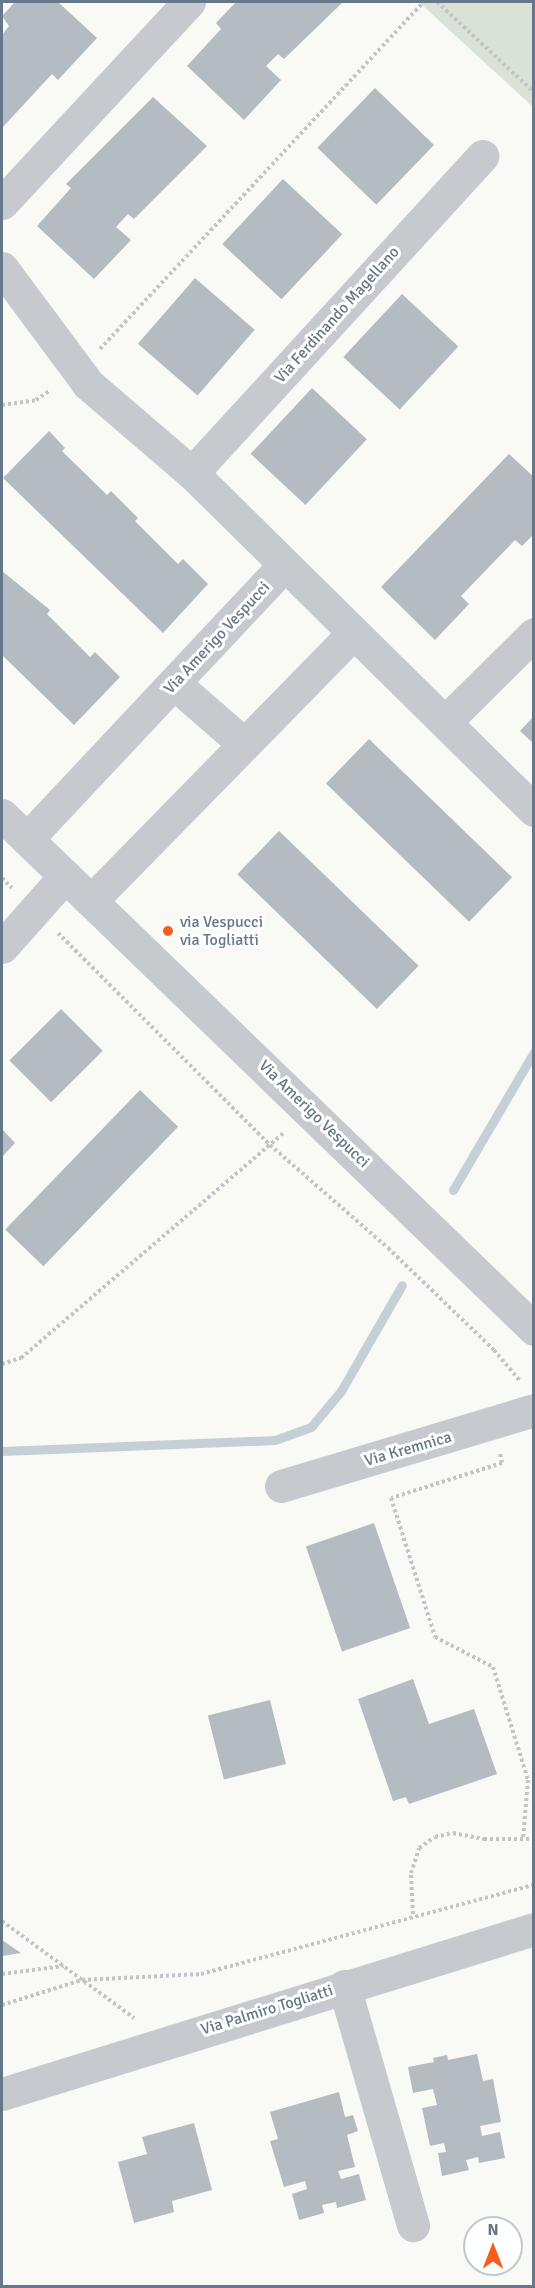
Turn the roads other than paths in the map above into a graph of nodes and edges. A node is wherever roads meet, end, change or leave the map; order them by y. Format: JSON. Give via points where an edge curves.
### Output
{"nodes":[{"id":1,"x":189,"y":2,"type":"edge"},
{"id":2,"x":482,"y":156,"type":"dead end"},
{"id":3,"x":2,"y":203,"type":"edge"},
{"id":4,"x":2,"y":268,"type":"edge"},
{"id":5,"x":192,"y":473,"type":"junction"},
{"id":6,"x":283,"y":566,"type":"junction"},
{"id":7,"x":353,"y":633,"type":"junction"},
{"id":8,"x":534,"y":634,"type":"edge"},
{"id":9,"x":175,"y":684,"type":"junction"},
{"id":10,"x":447,"y":720,"type":"junction"},
{"id":11,"x":244,"y":744,"type":"junction"},
{"id":12,"x":534,"y":810,"type":"edge"},
{"id":13,"x":2,"y":815,"type":"edge"},
{"id":14,"x":27,"y":838,"type":"junction"},
{"id":15,"x":64,"y":876,"type":"junction"},
{"id":16,"x":92,"y":901,"type":"junction"},
{"id":17,"x":2,"y":947,"type":"edge"},
{"id":18,"x":534,"y":1329,"type":"edge"},
{"id":19,"x":531,"y":1400,"type":"edge"},
{"id":20,"x":281,"y":1486,"type":"dead end"},
{"id":21,"x":534,"y":1929,"type":"edge"},
{"id":22,"x":344,"y":1986,"type":"junction"},
{"id":23,"x":2,"y":2094,"type":"edge"},
{"id":24,"x":412,"y":2225,"type":"dead end"}],
"edges":[{"from":1,"to":3,"type":"street"},
{"from":2,"to":5,"type":"street","name":"Via Ferdinando Magellano"},
{"from":4,"to":5,"type":"street","via":[[88,384]]},
{"from":5,"to":6,"type":"street"},
{"from":6,"to":7,"type":"street"},
{"from":6,"to":9,"type":"street","name":"Via Amerigo Vespucci"},
{"from":7,"to":10,"type":"street"},
{"from":7,"to":11,"type":"street"},
{"from":8,"to":10,"type":"street"},
{"from":9,"to":11,"type":"street"},
{"from":9,"to":14,"type":"street","name":"Via Amerigo Vespucci"},
{"from":10,"to":12,"type":"street"},
{"from":11,"to":16,"type":"street"},
{"from":13,"to":14,"type":"street","name":"Via Amerigo Vespucci"},
{"from":14,"to":15,"type":"street","name":"Via Amerigo Vespucci"},
{"from":15,"to":16,"type":"street","name":"Via Amerigo Vespucci"},
{"from":15,"to":17,"type":"street"},
{"from":16,"to":18,"type":"street","name":"Via Amerigo Vespucci"},
{"from":19,"to":20,"type":"street","name":"Via Kremnica","via":[[491,1425]]},
{"from":21,"to":22,"type":"street","name":"Via Palmiro Togliatti"},
{"from":22,"to":23,"type":"street","name":"Via Palmiro Togliatti"},
{"from":22,"to":24,"type":"street"}]}
